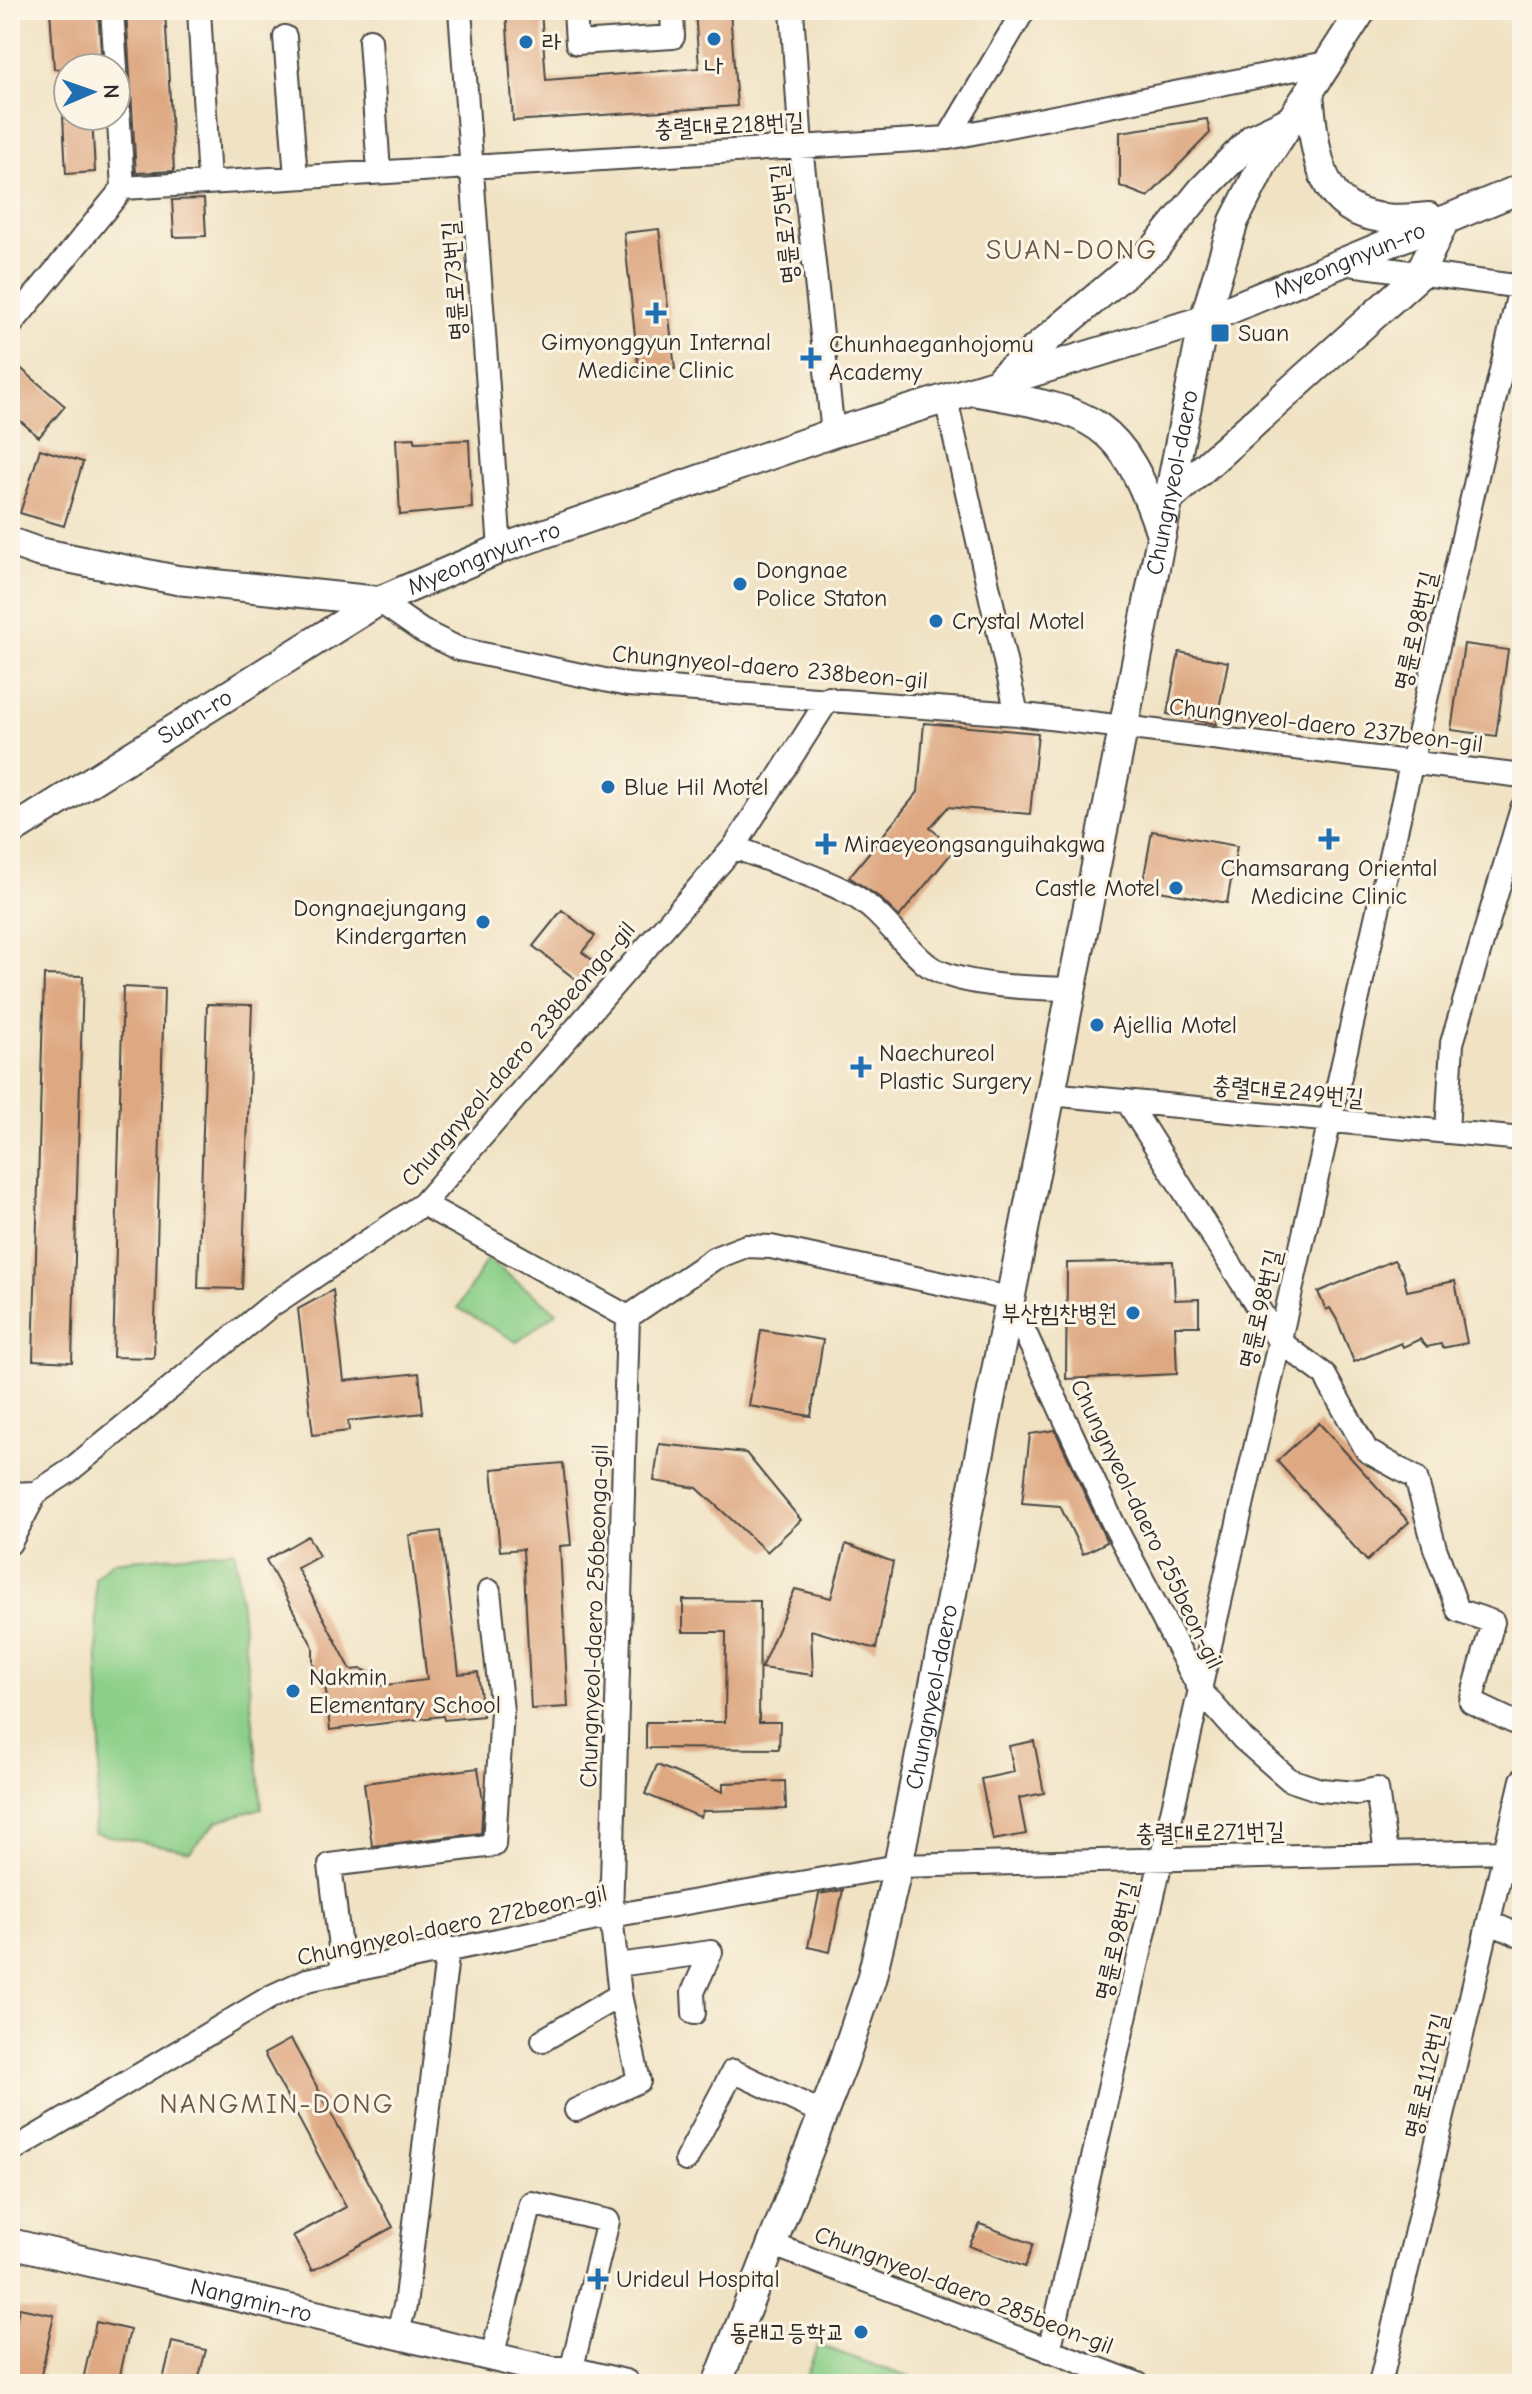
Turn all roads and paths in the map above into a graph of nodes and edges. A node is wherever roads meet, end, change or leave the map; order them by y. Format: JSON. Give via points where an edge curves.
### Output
{"nodes":[{"id":1,"x":112,"y":10,"type":"edge"},
{"id":2,"x":199,"y":10,"type":"edge"},
{"id":3,"x":460,"y":10,"type":"edge"},
{"id":4,"x":575,"y":10,"type":"edge"},
{"id":5,"x":672,"y":10,"type":"edge"},
{"id":6,"x":792,"y":10,"type":"edge"},
{"id":7,"x":1024,"y":10,"type":"edge"},
{"id":8,"x":1362,"y":10,"type":"edge"},
{"id":9,"x":285,"y":37,"type":"dead end"},
{"id":10,"x":370,"y":40,"type":"dead end"},
{"id":11,"x":115,"y":52,"type":"edge"},
{"id":12,"x":1331,"y":62,"type":"junction"},
{"id":13,"x":1309,"y":93,"type":"junction"},
{"id":14,"x":1292,"y":120,"type":"junction"},
{"id":15,"x":120,"y":132,"type":"edge"},
{"id":16,"x":948,"y":138,"type":"junction"},
{"id":17,"x":801,"y":147,"type":"junction"},
{"id":18,"x":471,"y":167,"type":"junction"},
{"id":19,"x":379,"y":172,"type":"junction"},
{"id":20,"x":296,"y":177,"type":"junction"},
{"id":21,"x":209,"y":182,"type":"junction"},
{"id":22,"x":123,"y":188,"type":"junction"},
{"id":23,"x":1522,"y":188,"type":"edge"},
{"id":24,"x":1454,"y":217,"type":"junction"},
{"id":25,"x":1342,"y":263,"type":"junction"},
{"id":26,"x":1419,"y":275,"type":"junction"},
{"id":27,"x":1521,"y":284,"type":"edge"},
{"id":28,"x":14,"y":310,"type":"edge"},
{"id":29,"x":1204,"y":320,"type":"junction"},
{"id":30,"x":983,"y":388,"type":"junction"},
{"id":31,"x":946,"y":399,"type":"junction"},
{"id":32,"x":833,"y":433,"type":"junction"},
{"id":33,"x":1168,"y":500,"type":"junction"},
{"id":34,"x":1161,"y":534,"type":"junction"},
{"id":35,"x":10,"y":542,"type":"edge"},
{"id":36,"x":500,"y":549,"type":"junction"},
{"id":37,"x":379,"y":601,"type":"junction"},
{"id":38,"x":829,"y":698,"type":"junction"},
{"id":39,"x":1017,"y":714,"type":"junction"},
{"id":40,"x":1124,"y":726,"type":"junction"},
{"id":41,"x":1412,"y":762,"type":"junction"},
{"id":42,"x":1522,"y":776,"type":"edge"},
{"id":43,"x":1522,"y":808,"type":"edge"},
{"id":44,"x":10,"y":832,"type":"edge"},
{"id":45,"x":734,"y":847,"type":"junction"},
{"id":46,"x":1069,"y":989,"type":"junction"},
{"id":47,"x":1050,"y":1094,"type":"junction"},
{"id":48,"x":1127,"y":1101,"type":"junction"},
{"id":49,"x":1330,"y":1121,"type":"junction"},
{"id":50,"x":1447,"y":1132,"type":"junction"},
{"id":51,"x":1522,"y":1139,"type":"edge"},
{"id":52,"x":423,"y":1204,"type":"junction"},
{"id":53,"x":1009,"y":1298,"type":"junction"},
{"id":54,"x":628,"y":1317,"type":"junction"},
{"id":55,"x":1279,"y":1341,"type":"junction"},
{"id":56,"x":36,"y":1493,"type":"junction"},
{"id":57,"x":10,"y":1494,"type":"edge"},
{"id":58,"x":10,"y":1543,"type":"edge"},
{"id":59,"x":489,"y":1591,"type":"dead end"},
{"id":60,"x":1200,"y":1690,"type":"junction"},
{"id":61,"x":1522,"y":1726,"type":"edge"},
{"id":62,"x":1522,"y":1780,"type":"edge"},
{"id":63,"x":1514,"y":1853,"type":"edge"},
{"id":64,"x":1386,"y":1854,"type":"junction"},
{"id":65,"x":1161,"y":1859,"type":"junction"},
{"id":66,"x":898,"y":1866,"type":"junction"},
{"id":67,"x":611,"y":1916,"type":"junction"},
{"id":68,"x":1489,"y":1922,"type":"junction"},
{"id":69,"x":1522,"y":1937,"type":"edge"},
{"id":70,"x":448,"y":1948,"type":"junction"},
{"id":71,"x":618,"y":1965,"type":"junction"},
{"id":72,"x":343,"y":1972,"type":"junction"},
{"id":73,"x":620,"y":1995,"type":"junction"},
{"id":74,"x":694,"y":2013,"type":"dead end"},
{"id":75,"x":543,"y":2040,"type":"dead end"},
{"id":76,"x":576,"y":2110,"type":"dead end"},
{"id":77,"x":823,"y":2113,"type":"junction"},
{"id":78,"x":10,"y":2152,"type":"edge"},
{"id":79,"x":686,"y":2160,"type":"dead end"},
{"id":80,"x":10,"y":2243,"type":"edge"},
{"id":81,"x":771,"y":2244,"type":"junction"},
{"id":82,"x":397,"y":2334,"type":"junction"},
{"id":83,"x":1049,"y":2351,"type":"junction"},
{"id":84,"x":492,"y":2357,"type":"junction"},
{"id":85,"x":571,"y":2371,"type":"junction"},
{"id":86,"x":1126,"y":2382,"type":"edge"},
{"id":87,"x":625,"y":2384,"type":"edge"},
{"id":88,"x":717,"y":2384,"type":"edge"},
{"id":89,"x":1380,"y":2384,"type":"edge"}],
"edges":[{"from":1,"to":11,"type":"street"},
{"from":2,"to":21,"type":"street"},
{"from":3,"to":18,"type":"street","name":"명륜로73번길"},
{"from":4,"to":5,"type":"street","via":[[577,43],[673,37]]},
{"from":6,"to":17,"type":"street","name":"명륜로75번길"},
{"from":7,"to":16,"type":"street"},
{"from":8,"to":12,"type":"main road","name":"Chungnyeol-daero"},
{"from":9,"to":20,"type":"street"},
{"from":10,"to":19,"type":"street"},
{"from":12,"to":13,"type":"main road","name":"Chungnyeol-daero"},
{"from":12,"to":16,"type":"street","name":"충렬대로218번길"},
{"from":13,"to":14,"type":"main road","name":"Chungnyeol-daero"},
{"from":13,"to":24,"type":"main road","via":[[1317,160],[1346,206],[1385,221]]},
{"from":14,"to":29,"type":"main road","name":"Chungnyeol-daero","via":[[1234,221]]},
{"from":14,"to":30,"type":"main road","via":[[1253,138],[1155,248]]},
{"from":15,"to":22,"type":"street"},
{"from":16,"to":17,"type":"street","name":"충렬대로218번길"},
{"from":17,"to":18,"type":"street","name":"충렬대로218번길"},
{"from":17,"to":32,"type":"street","name":"명륜로75번길"},
{"from":18,"to":19,"type":"street","name":"충렬대로218번길"},
{"from":18,"to":36,"type":"street","name":"명륜로73번길"},
{"from":19,"to":20,"type":"street","name":"충렬대로218번길"},
{"from":20,"to":21,"type":"street","name":"충렬대로218번길"},
{"from":21,"to":22,"type":"street","name":"충렬대로218번길"},
{"from":22,"to":28,"type":"street"},
{"from":23,"to":24,"type":"main road","name":"Myeongnyun-ro"},
{"from":24,"to":25,"type":"main road","name":"Myeongnyun-ro"},
{"from":24,"to":26,"type":"main road"},
{"from":25,"to":26,"type":"street"},
{"from":25,"to":29,"type":"main road","name":"Myeongnyun-ro"},
{"from":26,"to":27,"type":"street"},
{"from":26,"to":33,"type":"main road"},
{"from":27,"to":41,"type":"street","name":"명륜로98번길"},
{"from":29,"to":30,"type":"main road","name":"Myeongnyun-ro"},
{"from":29,"to":33,"type":"main road","name":"Chungnyeol-daero"},
{"from":30,"to":31,"type":"main road","name":"Myeongnyun-ro"},
{"from":30,"to":34,"type":"main road","via":[[1058,406],[1092,421],[1140,474]]},
{"from":31,"to":32,"type":"main road","name":"Myeongnyun-ro"},
{"from":31,"to":39,"type":"street"},
{"from":32,"to":36,"type":"main road","name":"Myeongnyun-ro"},
{"from":33,"to":34,"type":"main road","name":"Chungnyeol-daero"},
{"from":34,"to":40,"type":"main road","name":"Chungnyeol-daero"},
{"from":35,"to":37,"type":"main road","name":"Myeongnyun-ro","via":[[177,580]]},
{"from":36,"to":37,"type":"main road","name":"Myeongnyun-ro"},
{"from":37,"to":38,"type":"street","name":"Chungnyeol-daero 238beon-gil","via":[[459,649],[515,662],[628,685]]},
{"from":37,"to":44,"type":"main road","name":"Suan-ro"},
{"from":38,"to":39,"type":"street","name":"Chungnyeol-daero 238beon-gil"},
{"from":38,"to":45,"type":"street","name":"Chungnyeol-daero 238beonga-gil"},
{"from":39,"to":40,"type":"street","name":"Chungnyeol-daero 238beon-gil"},
{"from":40,"to":41,"type":"street","name":"Chungnyeol-daero 237beon-gil"},
{"from":40,"to":46,"type":"main road","name":"Chungnyeol-daero"},
{"from":41,"to":42,"type":"street","name":"Chungnyeol-daero 237beon-gil"},
{"from":41,"to":49,"type":"street","name":"명륜로98번길"},
{"from":43,"to":50,"type":"street","via":[[1452,1043]]},
{"from":45,"to":46,"type":"street","via":[[849,893],[928,966],[968,980]]},
{"from":45,"to":52,"type":"street","name":"Chungnyeol-daero 238beonga-gil"},
{"from":46,"to":47,"type":"main road","name":"Chungnyeol-daero"},
{"from":47,"to":48,"type":"street","name":"충렬대로249번길"},
{"from":47,"to":53,"type":"main road","name":"Chungnyeol-daero"},
{"from":48,"to":49,"type":"street","name":"충렬대로249번길"},
{"from":48,"to":55,"type":"street"},
{"from":49,"to":50,"type":"street","name":"충렬대로249번길"},
{"from":49,"to":55,"type":"street","name":"명륜로98번길"},
{"from":50,"to":51,"type":"street","name":"충렬대로249번길"},
{"from":52,"to":54,"type":"street"},
{"from":52,"to":56,"type":"street","name":"Chungnyeol-daero 238beonga-gil","via":[[269,1307]]},
{"from":53,"to":54,"type":"street","via":[[746,1246],[715,1258]]},
{"from":53,"to":60,"type":"street","name":"Chungnyeol-daero 255beon-gil","via":[[1112,1521]]},
{"from":53,"to":66,"type":"main road","name":"Chungnyeol-daero"},
{"from":54,"to":67,"type":"street","name":"Chungnyeol-daero 256beonga-gil"},
{"from":55,"to":60,"type":"street","name":"명륜로98번길"},
{"from":55,"to":61,"type":"street","via":[[1324,1374],[1367,1451],[1416,1478],[1458,1610],[1493,1622],[1471,1702]]},
{"from":56,"to":57,"type":"street"},
{"from":56,"to":58,"type":"street","name":"Chungnyeol-daero 238beonga-gil"},
{"from":59,"to":72,"type":"street","via":[[502,1711],[494,1845],[330,1865]]},
{"from":60,"to":64,"type":"street","name":"Chungnyeol-daero 255beon-gil","via":[[1243,1739],[1290,1780],[1320,1790],[1377,1789]]},
{"from":60,"to":65,"type":"street","name":"명륜로98번길"},
{"from":62,"to":63,"type":"street","name":"명륜로112번길"},
{"from":63,"to":64,"type":"street","name":"충렬대로271번길"},
{"from":63,"to":68,"type":"street","name":"명륜로112번길"},
{"from":64,"to":65,"type":"street","name":"충렬대로271번길"},
{"from":65,"to":66,"type":"street","name":"충렬대로271번길"},
{"from":65,"to":83,"type":"street","name":"명륜로98번길"},
{"from":66,"to":67,"type":"street","name":"Chungnyeol-daero 272beon-gil"},
{"from":66,"to":77,"type":"main road","name":"Chungnyeol-daero","via":[[871,1980]]},
{"from":67,"to":70,"type":"street","name":"Chungnyeol-daero 272beon-gil"},
{"from":67,"to":71,"type":"street","name":"Chungnyeol-daero 256beonga-gil"},
{"from":68,"to":69,"type":"street"},
{"from":68,"to":89,"type":"street","name":"명륜로112번길"},
{"from":70,"to":72,"type":"street","name":"Chungnyeol-daero 272beon-gil"},
{"from":70,"to":82,"type":"street","via":[[405,2306]]},
{"from":71,"to":73,"type":"street","name":"Chungnyeol-daero 256beonga-gil"},
{"from":71,"to":74,"type":"street","via":[[711,1952],[693,1992]]},
{"from":72,"to":78,"type":"street","name":"Chungnyeol-daero 272beon-gil","via":[[272,1996]]},
{"from":73,"to":75,"type":"street"},
{"from":73,"to":76,"type":"street","name":"Chungnyeol-daero 256beonga-gil","via":[[639,2081]]},
{"from":77,"to":79,"type":"street","via":[[733,2071]]},
{"from":77,"to":81,"type":"main road","name":"Chungnyeol-daero"},
{"from":80,"to":82,"type":"main road","name":"Nangmin-ro"},
{"from":81,"to":83,"type":"street","name":"Chungnyeol-daero 285beon-gil"},
{"from":81,"to":88,"type":"main road","name":"Chungnyeol-daero"},
{"from":82,"to":84,"type":"main road","name":"Nangmin-ro"},
{"from":83,"to":86,"type":"street","name":"Chungnyeol-daero 285beon-gil"},
{"from":84,"to":85,"type":"main road","name":"Nangmin-ro"},
{"from":84,"to":85,"type":"street","via":[[531,2203],[608,2221]]},
{"from":85,"to":87,"type":"main road","name":"Nangmin-ro"}]}
